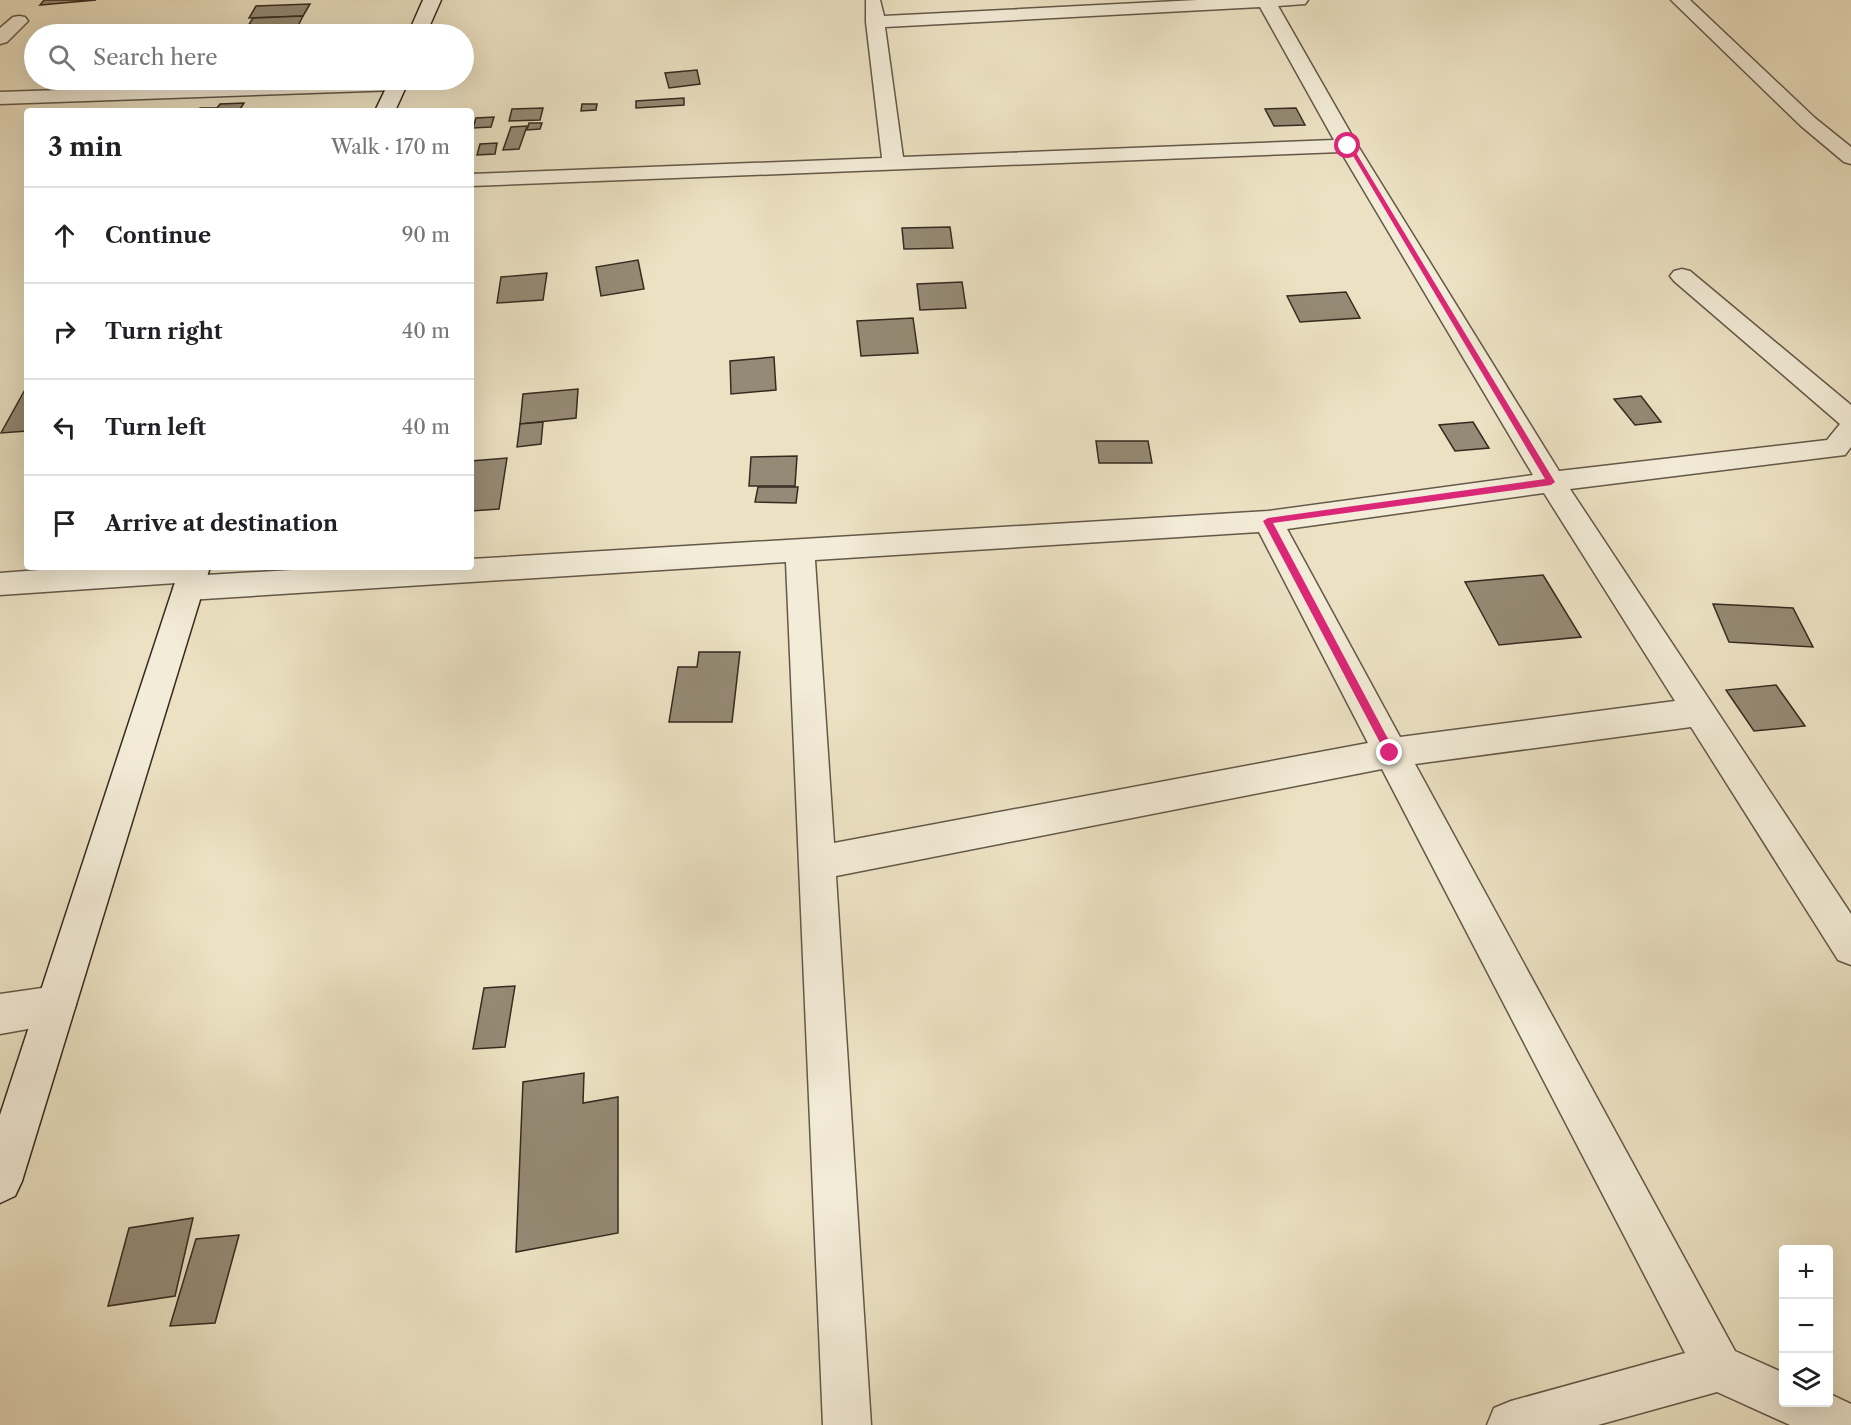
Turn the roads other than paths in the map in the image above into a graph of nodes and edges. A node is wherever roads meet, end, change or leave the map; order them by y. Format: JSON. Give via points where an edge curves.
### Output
{"nodes":[{"id":1,"x":432,"y":0,"type":"edge"},
{"id":2,"x":872,"y":0,"type":"edge"},
{"id":3,"x":1299,"y":0,"type":"edge"},
{"id":4,"x":1680,"y":0,"type":"edge"},
{"id":5,"x":1265,"y":1,"type":"edge"},
{"id":6,"x":875,"y":22,"type":"junction"},
{"id":7,"x":0,"y":23,"type":"edge"},
{"id":8,"x":421,"y":24,"type":"edge"},
{"id":9,"x":0,"y":38,"type":"edge"},
{"id":10,"x":199,"y":90,"type":"edge"},
{"id":11,"x":395,"y":90,"type":"edge"},
{"id":12,"x":0,"y":98,"type":"edge"},
{"id":13,"x":387,"y":108,"type":"edge"},
{"id":14,"x":1348,"y":146,"type":"junction"},
{"id":15,"x":1851,"y":158,"type":"edge"},
{"id":16,"x":892,"y":163,"type":"junction"},
{"id":17,"x":474,"y":180,"type":"edge"},
{"id":18,"x":1682,"y":276,"type":"dead end"},
{"id":19,"x":1851,"y":419,"type":"edge"},
{"id":20,"x":1851,"y":428,"type":"edge"},
{"id":21,"x":1551,"y":482,"type":"junction"},
{"id":22,"x":1268,"y":521,"type":"junction"},
{"id":23,"x":800,"y":550,"type":"junction"},
{"id":24,"x":474,"y":563,"type":"edge"},
{"id":25,"x":314,"y":570,"type":"edge"},
{"id":26,"x":192,"y":575,"type":"edge"},
{"id":27,"x":0,"y":584,"type":"edge"},
{"id":28,"x":1698,"y":712,"type":"junction"},
{"id":29,"x":1390,"y":753,"type":"junction"},
{"id":30,"x":817,"y":863,"type":"junction"},
{"id":31,"x":1851,"y":947,"type":"edge"},
{"id":32,"x":56,"y":1005,"type":"junction"},
{"id":33,"x":0,"y":1014,"type":"edge"},
{"id":34,"x":0,"y":1181,"type":"edge"},
{"id":35,"x":1718,"y":1368,"type":"junction"},
{"id":36,"x":1779,"y":1396,"type":"edge"},
{"id":37,"x":1806,"y":1407,"type":"edge"},
{"id":38,"x":1845,"y":1423,"type":"edge"},
{"id":39,"x":847,"y":1425,"type":"edge"},
{"id":40,"x":1511,"y":1425,"type":"edge"}],
"edges":[{"from":1,"to":8,"type":"street"},
{"from":2,"to":6,"type":"street"},
{"from":3,"to":5,"type":"street"},
{"from":4,"to":15,"type":"street"},
{"from":5,"to":6,"type":"street"},
{"from":5,"to":14,"type":"street"},
{"from":6,"to":16,"type":"street"},
{"from":7,"to":9,"type":"street","via":[[19,21]]},
{"from":10,"to":12,"type":"street"},
{"from":11,"to":13,"type":"street"},
{"from":14,"to":16,"type":"street"},
{"from":14,"to":21,"type":"street"},
{"from":16,"to":17,"type":"street"},
{"from":18,"to":19,"type":"street"},
{"from":20,"to":21,"type":"street","via":[[1835,448]]},
{"from":21,"to":22,"type":"street"},
{"from":21,"to":28,"type":"street"},
{"from":22,"to":23,"type":"street"},
{"from":22,"to":29,"type":"street"},
{"from":23,"to":24,"type":"street"},
{"from":23,"to":30,"type":"street"},
{"from":25,"to":26,"type":"street"},
{"from":26,"to":27,"type":"street"},
{"from":26,"to":32,"type":"street"},
{"from":28,"to":29,"type":"street"},
{"from":28,"to":31,"type":"street"},
{"from":29,"to":30,"type":"street"},
{"from":29,"to":35,"type":"street"},
{"from":30,"to":39,"type":"street"},
{"from":32,"to":33,"type":"street"},
{"from":32,"to":34,"type":"street"},
{"from":35,"to":36,"type":"street"},
{"from":35,"to":40,"type":"street"},
{"from":37,"to":38,"type":"street"}]}
